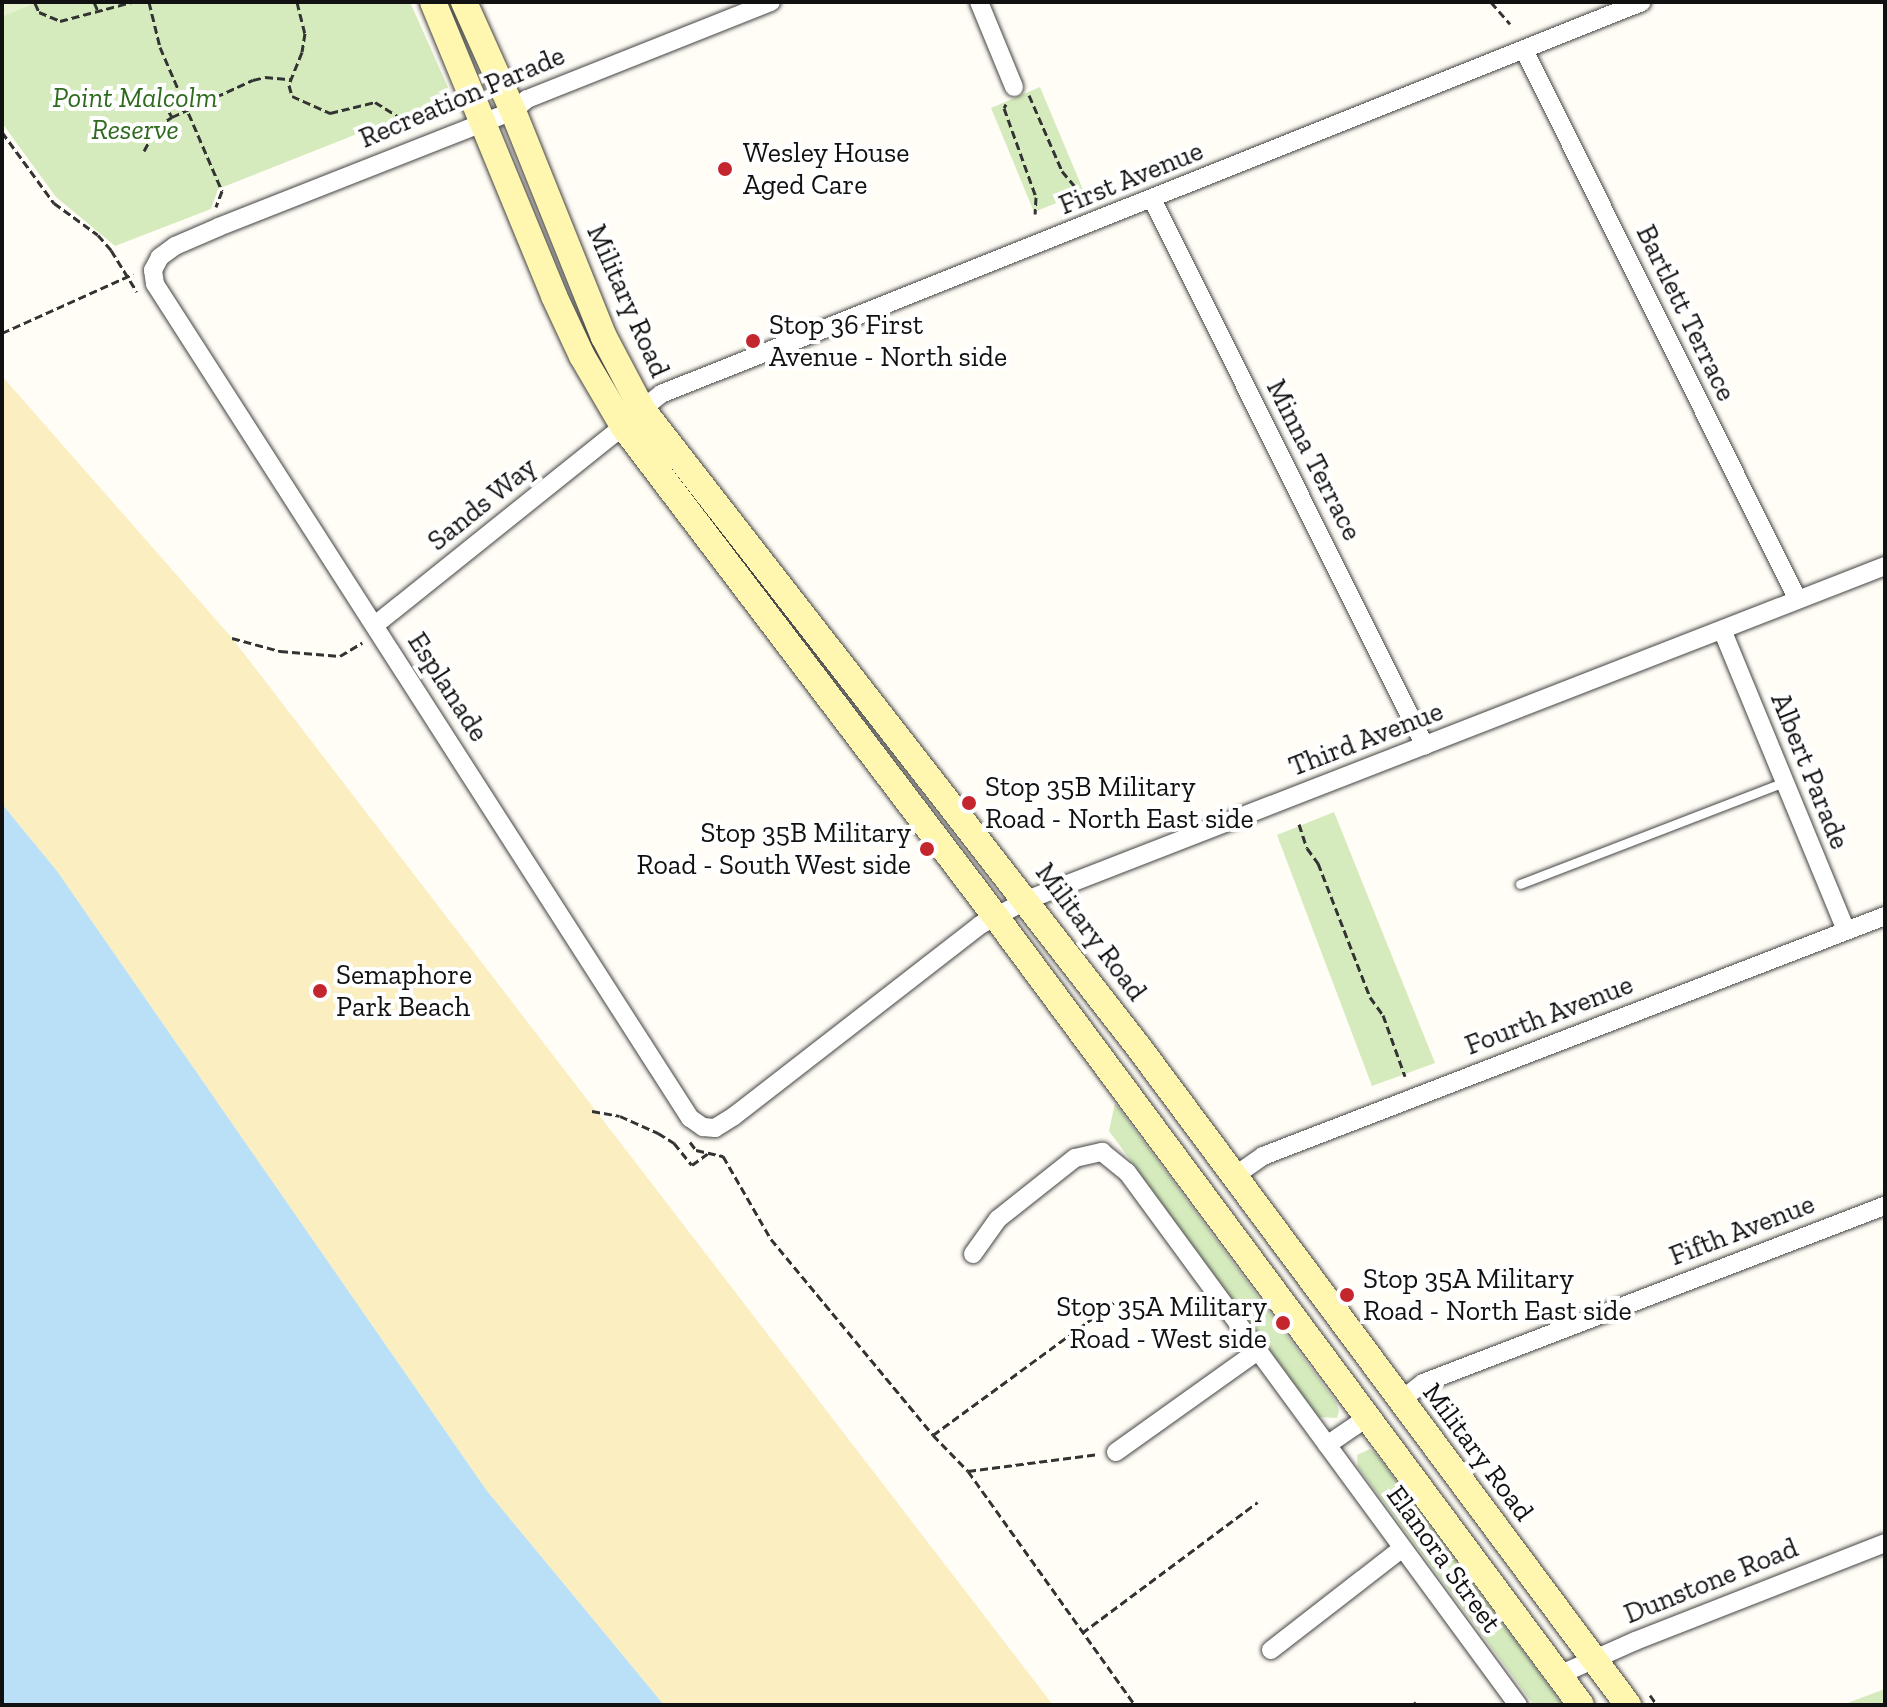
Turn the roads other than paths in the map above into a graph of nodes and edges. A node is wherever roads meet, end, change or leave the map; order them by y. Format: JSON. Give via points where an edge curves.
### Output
{"nodes":[{"id":1,"x":435,"y":2,"type":"edge"},
{"id":2,"x":464,"y":2,"type":"edge"},
{"id":3,"x":771,"y":2,"type":"edge"},
{"id":4,"x":979,"y":2,"type":"edge"},
{"id":5,"x":1642,"y":2,"type":"edge"},
{"id":6,"x":1524,"y":50,"type":"junction"},
{"id":7,"x":1014,"y":87,"type":"road end"},
{"id":8,"x":513,"y":111,"type":"junction"},
{"id":9,"x":485,"y":122,"type":"junction"},
{"id":10,"x":1152,"y":199,"type":"junction"},
{"id":11,"x":175,"y":246,"type":"joint"},
{"id":12,"x":633,"y":418,"type":"junction"},
{"id":13,"x":1885,"y":566,"type":"edge"},
{"id":14,"x":1798,"y":600,"type":"junction"},
{"id":15,"x":375,"y":625,"type":"junction"},
{"id":16,"x":1723,"y":632,"type":"junction"},
{"id":17,"x":1425,"y":746,"type":"junction"},
{"id":18,"x":1785,"y":782,"type":"junction"},
{"id":19,"x":1520,"y":884,"type":"dead end"},
{"id":20,"x":1027,"y":900,"type":"junction"},
{"id":21,"x":1885,"y":916,"type":"edge"},
{"id":22,"x":996,"y":917,"type":"junction"},
{"id":23,"x":1846,"y":931,"type":"junction"},
{"id":24,"x":734,"y":1116,"type":"joint"},
{"id":25,"x":1236,"y":1175,"type":"junction"},
{"id":26,"x":1885,"y":1206,"type":"edge"},
{"id":27,"x":973,"y":1254,"type":"dead end"},
{"id":28,"x":1256,"y":1352,"type":"junction"},
{"id":29,"x":1400,"y":1401,"type":"junction"},
{"id":30,"x":1368,"y":1417,"type":"junction"},
{"id":31,"x":1327,"y":1445,"type":"junction"},
{"id":32,"x":1116,"y":1452,"type":"road end"},
{"id":33,"x":1885,"y":1543,"type":"edge"},
{"id":34,"x":1401,"y":1549,"type":"junction"},
{"id":35,"x":1271,"y":1650,"type":"dead end"},
{"id":36,"x":1594,"y":1659,"type":"junction"},
{"id":37,"x":1559,"y":1675,"type":"junction"},
{"id":38,"x":1518,"y":1705,"type":"edge"},
{"id":39,"x":1581,"y":1705,"type":"edge"},
{"id":40,"x":1628,"y":1705,"type":"edge"}],
"edges":[{"from":1,"to":9,"type":"main road","name":"Military Road"},
{"from":2,"to":8,"type":"main road","name":"Military Road"},
{"from":3,"to":8,"type":"street","name":"Recreation Parade","via":[[527,99]]},
{"from":4,"to":7,"type":"street"},
{"from":5,"to":6,"type":"street","name":"First Avenue"},
{"from":6,"to":10,"type":"street","name":"First Avenue"},
{"from":6,"to":14,"type":"street","name":"Bartlett Terrace"},
{"from":8,"to":9,"type":"street","name":"Recreation Parade"},
{"from":8,"to":12,"type":"main road","name":"Military Road"},
{"from":9,"to":11,"type":"street","name":"Recreation Parade"},
{"from":9,"to":12,"type":"main road","name":"Military Road","via":[[582,356]]},
{"from":10,"to":12,"type":"street","name":"First Avenue","via":[[661,394]]},
{"from":10,"to":17,"type":"street","name":"Minna Terrace"},
{"from":11,"to":15,"type":"street","name":"Esplanade","via":[[153,270],[155,284]]},
{"from":12,"to":15,"type":"street","name":"Sands Way"},
{"from":12,"to":20,"type":"main road","name":"Military Road","via":[[786,598]]},
{"from":12,"to":22,"type":"main road","name":"Military Road"},
{"from":13,"to":14,"type":"street","name":"Third Avenue"},
{"from":14,"to":16,"type":"street","name":"Third Avenue"},
{"from":15,"to":24,"type":"street","name":"Esplanade","via":[[690,1118],[715,1128]]},
{"from":16,"to":17,"type":"street","name":"Third Avenue"},
{"from":16,"to":18,"type":"street","name":"Albert Parade"},
{"from":17,"to":20,"type":"street","name":"Third Avenue"},
{"from":18,"to":19,"type":"lane"},
{"from":18,"to":23,"type":"street","name":"Albert Parade"},
{"from":20,"to":22,"type":"street","name":"Third Avenue"},
{"from":20,"to":25,"type":"main road","name":"Military Road"},
{"from":21,"to":23,"type":"street","name":"Fourth Avenue"},
{"from":22,"to":24,"type":"street","name":"Third Avenue"},
{"from":22,"to":30,"type":"main road","name":"Military Road"},
{"from":23,"to":25,"type":"street","name":"Fourth Avenue","via":[[1263,1156]]},
{"from":25,"to":29,"type":"main road","name":"Military Road"},
{"from":26,"to":29,"type":"street","name":"Fifth Avenue","via":[[1423,1383]]},
{"from":27,"to":28,"type":"street","name":"Elanora Street","via":[[998,1219],[1075,1158],[1102,1152],[1127,1172]]},
{"from":28,"to":31,"type":"street","name":"Elanora Street"},
{"from":28,"to":32,"type":"street"},
{"from":29,"to":36,"type":"main road","name":"Military Road"},
{"from":30,"to":31,"type":"street"},
{"from":30,"to":37,"type":"main road","name":"Military Road"},
{"from":31,"to":34,"type":"street","name":"Elanora Street"},
{"from":33,"to":36,"type":"street","name":"Dunstone Road"},
{"from":34,"to":35,"type":"street"},
{"from":34,"to":38,"type":"street","name":"Elanora Street"},
{"from":36,"to":37,"type":"street","name":"Dunstone Road"},
{"from":36,"to":40,"type":"main road","name":"Military Road"},
{"from":37,"to":39,"type":"main road","name":"Military Road"}]}
